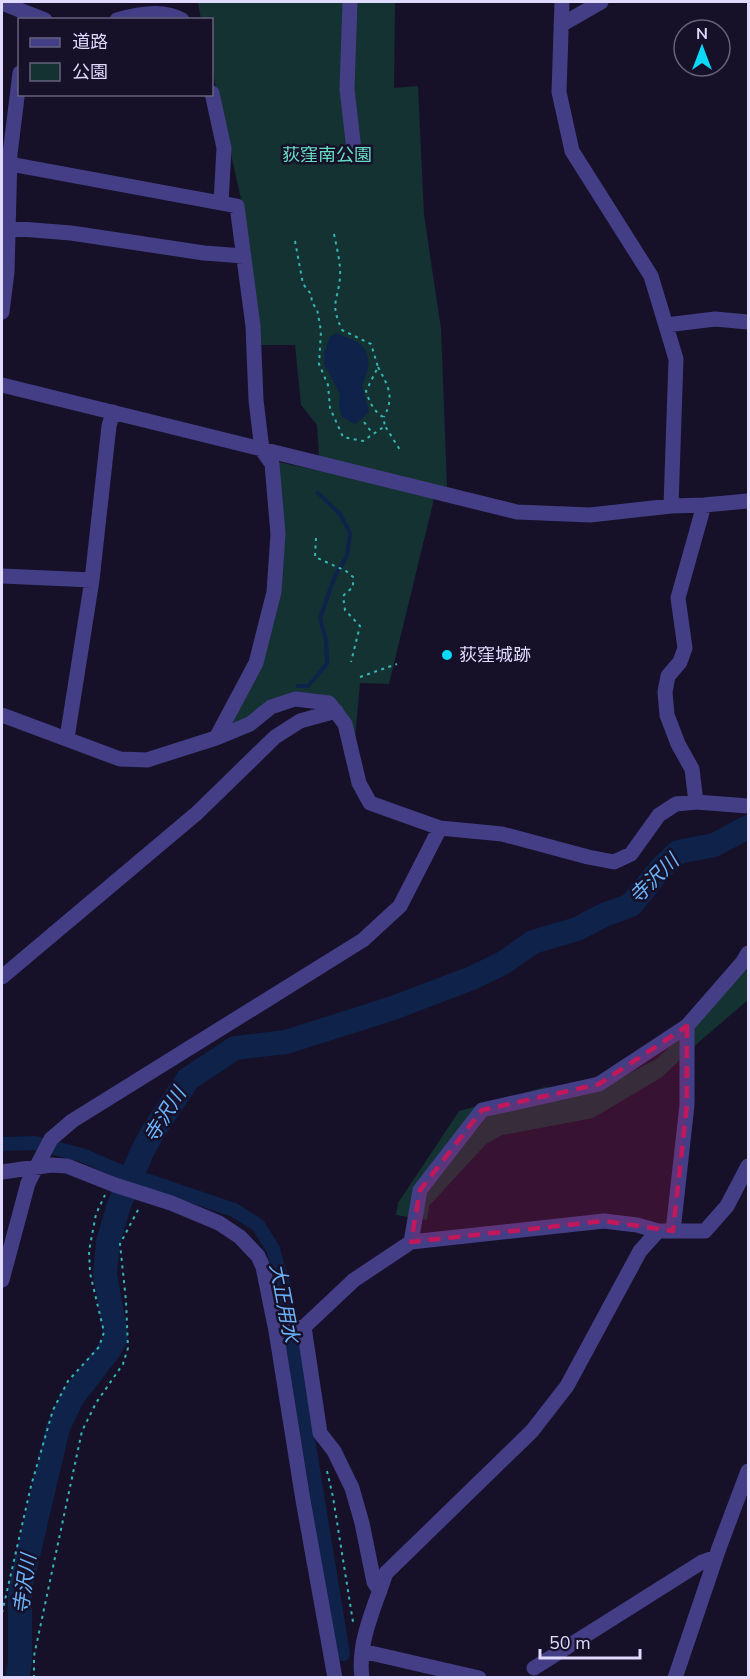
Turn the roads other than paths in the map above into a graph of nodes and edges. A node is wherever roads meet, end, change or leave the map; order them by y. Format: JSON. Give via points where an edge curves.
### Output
{"nodes":[{"id":1,"x":350,"y":2,"type":"edge"},
{"id":2,"x":562,"y":2,"type":"edge"},
{"id":3,"x":601,"y":2,"type":"edge"},
{"id":4,"x":2,"y":3,"type":"edge"},
{"id":5,"x":39,"y":14,"type":"edge"},
{"id":6,"x":125,"y":18,"type":"edge"},
{"id":7,"x":179,"y":18,"type":"edge"},
{"id":8,"x":561,"y":25,"type":"junction"},
{"id":9,"x":18,"y":86,"type":"edge"},
{"id":10,"x":213,"y":96,"type":"edge"},
{"id":11,"x":354,"y":150,"type":"dead end"},
{"id":12,"x":7,"y":157,"type":"edge"},
{"id":13,"x":221,"y":203,"type":"junction"},
{"id":14,"x":8,"y":228,"type":"junction"},
{"id":15,"x":244,"y":256,"type":"junction"},
{"id":16,"x":2,"y":312,"type":"edge"},
{"id":17,"x":748,"y":322,"type":"edge"},
{"id":18,"x":666,"y":325,"type":"junction"},
{"id":19,"x":2,"y":385,"type":"edge"},
{"id":20,"x":113,"y":412,"type":"junction"},
{"id":21,"x":262,"y":450,"type":"junction"},
{"id":22,"x":748,"y":501,"type":"edge"},
{"id":23,"x":704,"y":505,"type":"junction"},
{"id":24,"x":671,"y":506,"type":"junction"},
{"id":25,"x":2,"y":576,"type":"edge"},
{"id":26,"x":92,"y":580,"type":"junction"},
{"id":27,"x":336,"y":711,"type":"junction"},
{"id":28,"x":2,"y":715,"type":"edge"},
{"id":29,"x":67,"y":738,"type":"junction"},
{"id":30,"x":216,"y":738,"type":"junction"},
{"id":31,"x":696,"y":802,"type":"junction"},
{"id":32,"x":748,"y":806,"type":"edge"},
{"id":33,"x":440,"y":828,"type":"junction"},
{"id":34,"x":748,"y":953,"type":"edge"},
{"id":35,"x":2,"y":977,"type":"edge"},
{"id":36,"x":687,"y":1026,"type":"junction"},
{"id":37,"x":39,"y":1163,"type":"junction"},
{"id":38,"x":748,"y":1166,"type":"edge"},
{"id":39,"x":2,"y":1172,"type":"edge"},
{"id":40,"x":665,"y":1231,"type":"junction"},
{"id":41,"x":411,"y":1242,"type":"junction"},
{"id":42,"x":2,"y":1280,"type":"edge"},
{"id":43,"x":302,"y":1327,"type":"junction"},
{"id":44,"x":280,"y":1331,"type":"junction"},
{"id":45,"x":748,"y":1472,"type":"edge"},
{"id":46,"x":716,"y":1557,"type":"junction"},
{"id":47,"x":380,"y":1591,"type":"junction"},
{"id":48,"x":362,"y":1651,"type":"junction"},
{"id":49,"x":534,"y":1668,"type":"dead end"},
{"id":50,"x":334,"y":1677,"type":"edge"},
{"id":51,"x":362,"y":1677,"type":"edge"},
{"id":52,"x":479,"y":1677,"type":"edge"},
{"id":53,"x":675,"y":1677,"type":"edge"}],
"edges":[{"from":1,"to":11,"type":"street","via":[[347,89]]},
{"from":2,"to":8,"type":"street"},
{"from":3,"to":8,"type":"street"},
{"from":4,"to":5,"type":"street"},
{"from":6,"to":7,"type":"street"},
{"from":8,"to":18,"type":"street","via":[[559,92],[572,151],[651,276]]},
{"from":9,"to":12,"type":"street"},
{"from":10,"to":13,"type":"street","via":[[224,148]]},
{"from":12,"to":13,"type":"street"},
{"from":12,"to":14,"type":"street"},
{"from":13,"to":15,"type":"street","via":[[237,206]]},
{"from":14,"to":15,"type":"street"},
{"from":14,"to":16,"type":"street"},
{"from":15,"to":21,"type":"street"},
{"from":17,"to":18,"type":"street","via":[[715,319]]},
{"from":18,"to":24,"type":"street","via":[[676,359]]},
{"from":19,"to":20,"type":"street"},
{"from":20,"to":21,"type":"street"},
{"from":20,"to":26,"type":"street"},
{"from":21,"to":24,"type":"street","via":[[517,512],[590,515]]},
{"from":21,"to":30,"type":"street","via":[[272,464],[278,534],[274,592],[256,663]]},
{"from":22,"to":23,"type":"street"},
{"from":23,"to":24,"type":"street"},
{"from":23,"to":31,"type":"street","via":[[678,598],[685,648],[668,676],[665,692],[667,715],[692,769]]},
{"from":25,"to":26,"type":"street"},
{"from":26,"to":29,"type":"street"},
{"from":27,"to":30,"type":"street","via":[[329,703],[295,699]]},
{"from":27,"to":33,"type":"street","via":[[345,724],[359,783],[370,803]]},
{"from":27,"to":35,"type":"street","via":[[300,721],[275,737],[197,813]]},
{"from":28,"to":29,"type":"street"},
{"from":29,"to":30,"type":"street","via":[[120,759],[147,760]]},
{"from":31,"to":32,"type":"street"},
{"from":31,"to":33,"type":"street","via":[[676,804],[659,815],[631,854],[614,862],[502,834]]},
{"from":33,"to":37,"type":"street","via":[[400,906],[363,940],[72,1121],[51,1139]]},
{"from":34,"to":36,"type":"street"},
{"from":36,"to":40,"type":"street","via":[[687,1106]]},
{"from":36,"to":41,"type":"street","via":[[599,1084],[482,1110],[420,1191]]},
{"from":37,"to":39,"type":"street"},
{"from":37,"to":42,"type":"street","via":[[28,1183]]},
{"from":37,"to":44,"type":"street","via":[[68,1166],[230,1229],[250,1246],[263,1267]]},
{"from":38,"to":40,"type":"street","via":[[727,1206],[705,1231]]},
{"from":40,"to":41,"type":"street","via":[[604,1221]]},
{"from":40,"to":47,"type":"street","via":[[640,1251],[567,1386],[532,1431],[386,1573]]},
{"from":41,"to":43,"type":"street","via":[[354,1280]]},
{"from":43,"to":44,"type":"street"},
{"from":43,"to":47,"type":"street","via":[[320,1433],[334,1451],[352,1488],[374,1582]]},
{"from":44,"to":50,"type":"street","via":[[303,1500]]},
{"from":45,"to":46,"type":"street"},
{"from":46,"to":49,"type":"street","via":[[702,1562]]},
{"from":46,"to":53,"type":"street"},
{"from":47,"to":48,"type":"street"},
{"from":48,"to":51,"type":"street"},
{"from":48,"to":52,"type":"street"}]}
